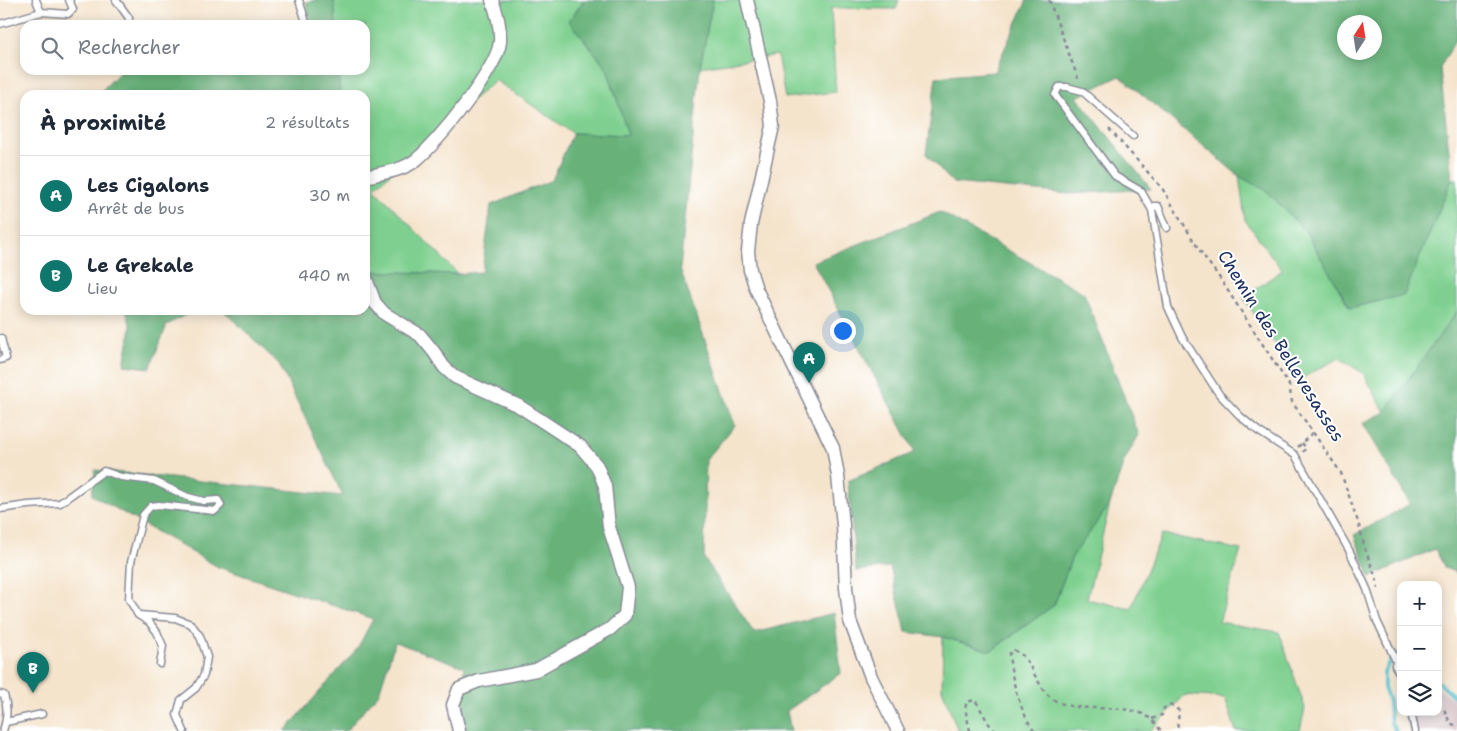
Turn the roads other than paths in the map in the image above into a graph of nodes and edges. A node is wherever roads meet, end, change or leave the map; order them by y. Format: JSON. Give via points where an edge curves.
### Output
{"nodes":[{"id":1,"x":36,"y":0,"type":"edge"},
{"id":2,"x":69,"y":0,"type":"edge"},
{"id":3,"x":116,"y":0,"type":"edge"},
{"id":4,"x":299,"y":0,"type":"edge"},
{"id":5,"x":492,"y":0,"type":"edge"},
{"id":6,"x":746,"y":0,"type":"edge"},
{"id":7,"x":41,"y":12,"type":"junction"},
{"id":8,"x":128,"y":20,"type":"edge"},
{"id":9,"x":305,"y":20,"type":"edge"},
{"id":10,"x":0,"y":24,"type":"edge"},
{"id":11,"x":1134,"y":136,"type":"dead end"},
{"id":12,"x":370,"y":176,"type":"edge"},
{"id":13,"x":1152,"y":210,"type":"junction"},
{"id":14,"x":1167,"y":228,"type":"dead end"},
{"id":15,"x":370,"y":290,"type":"edge"},
{"id":16,"x":1,"y":338,"type":"dead end"},
{"id":17,"x":0,"y":360,"type":"edge"},
{"id":18,"x":0,"y":509,"type":"edge"},
{"id":19,"x":138,"y":615,"type":"junction"},
{"id":20,"x":1397,"y":662,"type":"edge"},
{"id":21,"x":160,"y":664,"type":"dead end"},
{"id":22,"x":0,"y":694,"type":"edge"},
{"id":23,"x":42,"y":714,"type":"dead end"},
{"id":24,"x":1412,"y":716,"type":"edge"},
{"id":25,"x":6,"y":722,"type":"junction"},
{"id":26,"x":3,"y":731,"type":"edge"},
{"id":27,"x":184,"y":731,"type":"edge"},
{"id":28,"x":458,"y":731,"type":"edge"},
{"id":29,"x":898,"y":731,"type":"edge"},
{"id":30,"x":1414,"y":731,"type":"edge"}],
"edges":[{"from":1,"to":7,"type":"lane"},
{"from":2,"to":7,"type":"lane","via":[[73,9],[68,14]]},
{"from":3,"to":8,"type":"lane"},
{"from":4,"to":9,"type":"lane"},
{"from":5,"to":12,"type":"street","via":[[500,44],[491,66],[451,124],[415,161]]},
{"from":6,"to":29,"type":"street","via":[[773,126],[751,224],[750,270],[833,448],[850,621],[871,677]]},
{"from":7,"to":10,"type":"lane"},
{"from":11,"to":13,"type":"lane","via":[[1082,91],[1059,87],[1055,95],[1115,176],[1141,191]]},
{"from":13,"to":14,"type":"lane","via":[[1158,206]]},
{"from":13,"to":20,"type":"lane","via":[[1168,307],[1182,337],[1219,394],[1258,431],[1295,455],[1349,550]]},
{"from":15,"to":28,"type":"street","via":[[375,303],[385,314],[420,335],[455,377],[519,406],[580,446],[592,459],[605,486],[609,527],[628,587],[625,615],[610,629],[536,670],[479,681],[459,689],[453,705]]},
{"from":16,"to":17,"type":"lane","via":[[6,358]]},
{"from":18,"to":19,"type":"lane","via":[[60,503],[104,471],[121,477],[154,481],[188,497],[218,500],[221,505],[215,511],[159,505],[150,506],[143,515],[131,562],[129,599]]},
{"from":19,"to":21,"type":"lane","via":[[157,632],[162,646]]},
{"from":19,"to":27,"type":"lane","via":[[175,618],[191,624],[200,636],[207,657],[204,675],[196,688],[181,700],[177,715]]},
{"from":22,"to":25,"type":"lane","via":[[4,695],[7,704]]},
{"from":23,"to":25,"type":"lane"},
{"from":24,"to":30,"type":"lane"},
{"from":25,"to":26,"type":"lane"}]}
